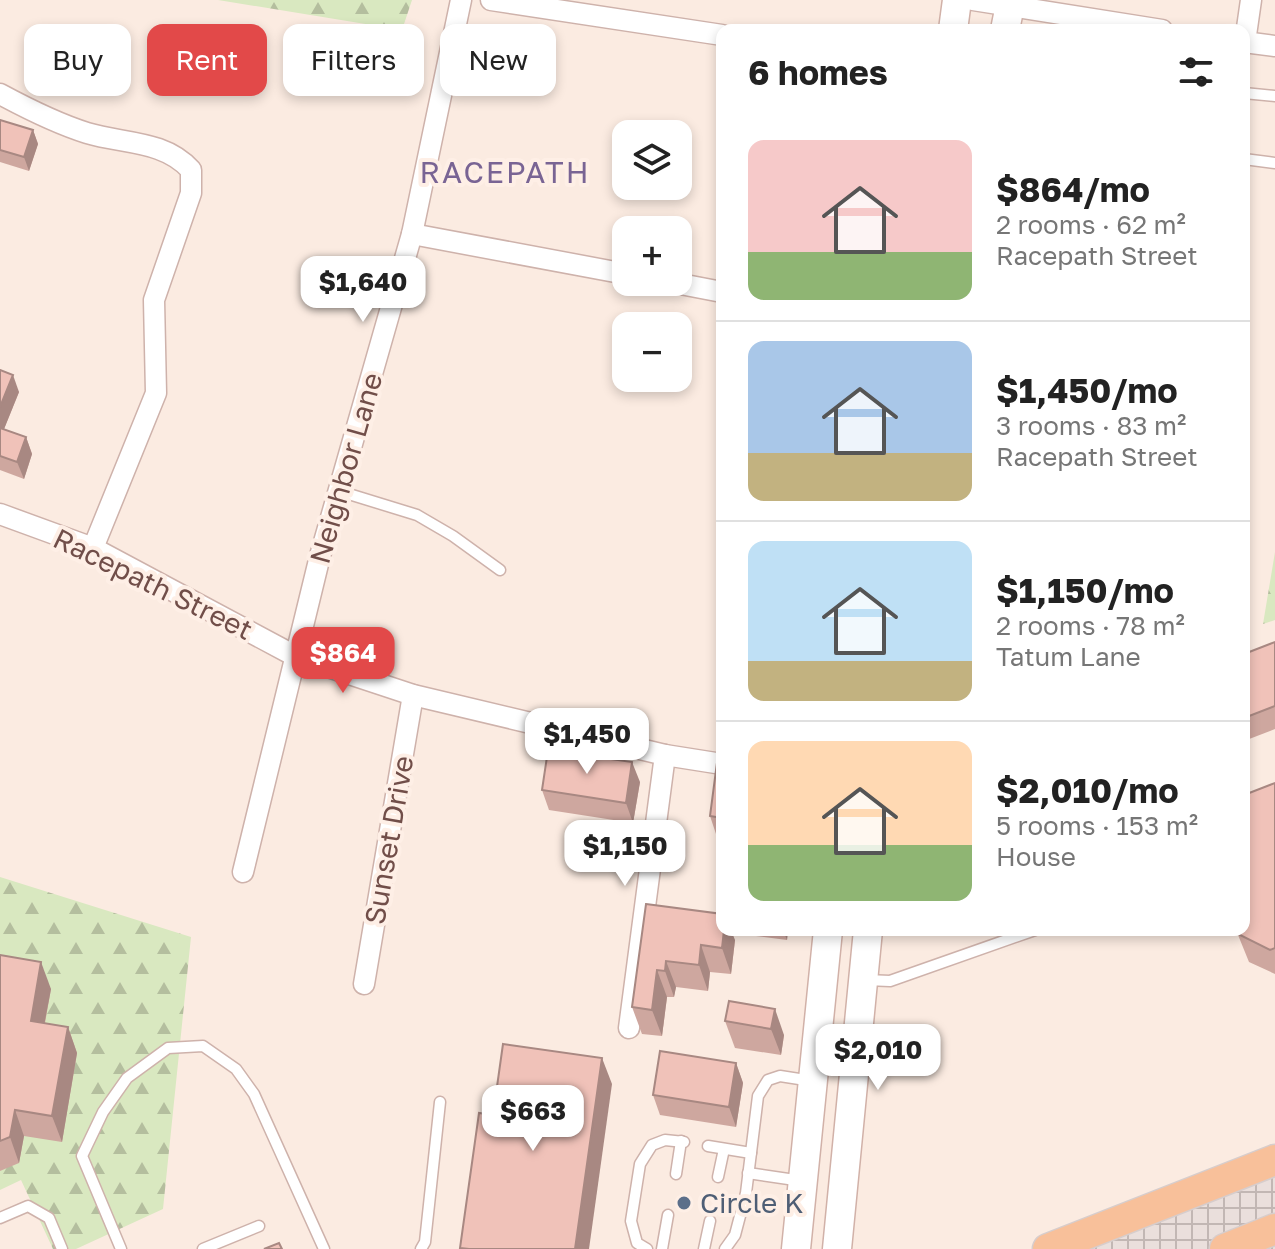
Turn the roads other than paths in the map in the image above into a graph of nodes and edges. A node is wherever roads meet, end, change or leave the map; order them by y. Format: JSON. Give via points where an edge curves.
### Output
{"nodes":[{"id":1,"x":461,"y":0,"type":"edge"},
{"id":2,"x":491,"y":0,"type":"edge"},
{"id":3,"x":957,"y":0,"type":"edge"},
{"id":4,"x":973,"y":0,"type":"edge"},
{"id":5,"x":1251,"y":0,"type":"edge"},
{"id":6,"x":1009,"y":13,"type":"edge"},
{"id":7,"x":954,"y":24,"type":"edge"},
{"id":8,"x":1108,"y":24,"type":"edge"},
{"id":9,"x":1247,"y":24,"type":"edge"},
{"id":10,"x":716,"y":34,"type":"edge"},
{"id":11,"x":1250,"y":43,"type":"edge"},
{"id":12,"x":1275,"y":46,"type":"edge"},
{"id":13,"x":0,"y":94,"type":"edge"},
{"id":14,"x":1250,"y":94,"type":"edge"},
{"id":15,"x":1275,"y":96,"type":"edge"},
{"id":16,"x":1250,"y":160,"type":"edge"},
{"id":17,"x":1275,"y":163,"type":"edge"},
{"id":18,"x":412,"y":234,"type":"junction"},
{"id":19,"x":612,"y":271,"type":"edge"},
{"id":20,"x":692,"y":286,"type":"edge"},
{"id":21,"x":716,"y":291,"type":"edge"},
{"id":22,"x":339,"y":491,"type":"junction"},
{"id":23,"x":0,"y":514,"type":"edge"},
{"id":24,"x":93,"y":548,"type":"junction"},
{"id":25,"x":500,"y":570,"type":"dead end"},
{"id":26,"x":295,"y":656,"type":"junction"},
{"id":27,"x":413,"y":695,"type":"junction"},
{"id":28,"x":665,"y":755,"type":"junction"},
{"id":29,"x":716,"y":763,"type":"edge"},
{"id":30,"x":243,"y":872,"type":"dead end"},
{"id":31,"x":827,"y":936,"type":"edge"},
{"id":32,"x":867,"y":936,"type":"edge"},
{"id":33,"x":1018,"y":936,"type":"edge"},
{"id":34,"x":863,"y":980,"type":"junction"},
{"id":35,"x":364,"y":984,"type":"dead end"},
{"id":36,"x":629,"y":1028,"type":"edge"},
{"id":37,"x":813,"y":1081,"type":"junction"},
{"id":38,"x":440,"y":1102,"type":"dead end"},
{"id":39,"x":708,"y":1146,"type":"dead end"},
{"id":40,"x":724,"y":1149,"type":"junction"},
{"id":41,"x":751,"y":1153,"type":"junction"},
{"id":42,"x":1275,"y":1160,"type":"edge"},
{"id":43,"x":748,"y":1173,"type":"junction"},
{"id":44,"x":676,"y":1174,"type":"dead end"},
{"id":45,"x":718,"y":1177,"type":"dead end"},
{"id":46,"x":804,"y":1182,"type":"junction"},
{"id":47,"x":668,"y":1215,"type":"dead end"},
{"id":48,"x":0,"y":1218,"type":"edge"},
{"id":49,"x":710,"y":1221,"type":"dead end"},
{"id":50,"x":259,"y":1226,"type":"dead end"},
{"id":51,"x":1275,"y":1229,"type":"edge"},
{"id":52,"x":62,"y":1249,"type":"edge"},
{"id":53,"x":121,"y":1249,"type":"edge"},
{"id":54,"x":203,"y":1249,"type":"edge"},
{"id":55,"x":324,"y":1249,"type":"edge"},
{"id":56,"x":421,"y":1249,"type":"edge"},
{"id":57,"x":647,"y":1249,"type":"edge"},
{"id":58,"x":662,"y":1249,"type":"edge"},
{"id":59,"x":704,"y":1249,"type":"edge"},
{"id":60,"x":725,"y":1249,"type":"edge"},
{"id":61,"x":796,"y":1249,"type":"edge"},
{"id":62,"x":837,"y":1249,"type":"edge"},
{"id":63,"x":1048,"y":1249,"type":"edge"},
{"id":64,"x":1225,"y":1249,"type":"edge"}],
"edges":[{"from":1,"to":18,"type":"street","name":"Neighbor Lane"},
{"from":2,"to":10,"type":"street"},
{"from":3,"to":7,"type":"main road"},
{"from":4,"to":6,"type":"street"},
{"from":5,"to":9,"type":"street"},
{"from":6,"to":8,"type":"street"},
{"from":11,"to":12,"type":"street"},
{"from":13,"to":24,"type":"street","via":[[87,133],[139,142],[180,157],[191,170],[191,193],[154,300],[156,393]]},
{"from":14,"to":15,"type":"lane"},
{"from":16,"to":17,"type":"lane"},
{"from":18,"to":19,"type":"street"},
{"from":18,"to":22,"type":"street","name":"Neighbor Lane"},
{"from":20,"to":21,"type":"street"},
{"from":22,"to":25,"type":"lane","via":[[417,515]]},
{"from":22,"to":26,"type":"street","name":"Neighbor Lane"},
{"from":23,"to":24,"type":"street","name":"Racepath Street"},
{"from":24,"to":26,"type":"street","name":"Racepath Street"},
{"from":26,"to":27,"type":"street","name":"Racepath Street"},
{"from":26,"to":30,"type":"street","name":"Neighbor Lane"},
{"from":27,"to":28,"type":"street","name":"Racepath Street"},
{"from":27,"to":35,"type":"street","name":"Sunset Drive"},
{"from":28,"to":29,"type":"street","name":"Racepath Street"},
{"from":28,"to":36,"type":"street"},
{"from":31,"to":37,"type":"main road"},
{"from":32,"to":34,"type":"main road"},
{"from":33,"to":34,"type":"lane","via":[[890,981]]},
{"from":34,"to":62,"type":"main road"},
{"from":37,"to":41,"type":"lane","via":[[780,1076],[768,1080],[758,1096]]},
{"from":37,"to":46,"type":"main road"},
{"from":38,"to":56,"type":"lane"},
{"from":39,"to":40,"type":"lane"},
{"from":40,"to":41,"type":"lane"},
{"from":40,"to":45,"type":"lane"},
{"from":41,"to":43,"type":"lane"},
{"from":42,"to":63,"type":"main road"},
{"from":43,"to":46,"type":"lane"},
{"from":43,"to":60,"type":"lane","via":[[735,1235]]},
{"from":44,"to":57,"type":"lane","via":[[683,1142],[652,1145],[640,1164],[631,1221],[637,1243]]},
{"from":46,"to":61,"type":"main road"},
{"from":47,"to":58,"type":"lane"},
{"from":48,"to":52,"type":"lane","via":[[28,1206],[49,1218]]},
{"from":49,"to":59,"type":"lane"},
{"from":50,"to":54,"type":"lane"},
{"from":51,"to":64,"type":"main road"},
{"from":53,"to":55,"type":"lane","via":[[82,1156],[127,1078],[168,1048],[203,1046],[236,1069],[254,1094]]}]}
